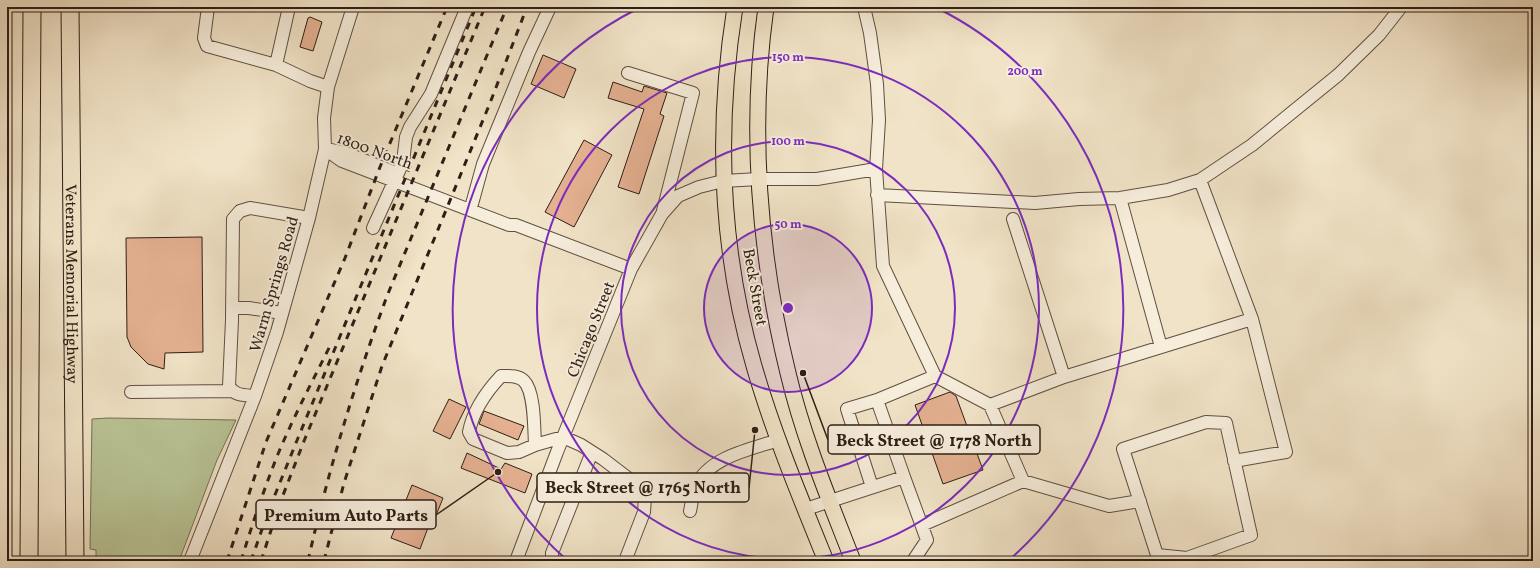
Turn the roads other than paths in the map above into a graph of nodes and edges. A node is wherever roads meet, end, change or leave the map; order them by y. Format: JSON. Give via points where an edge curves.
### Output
{"nodes":[{"id":1,"x":29,"y":7,"type":"edge"},
{"id":2,"x":32,"y":7,"type":"edge"},
{"id":3,"x":70,"y":7,"type":"edge"},
{"id":4,"x":208,"y":7,"type":"edge"},
{"id":5,"x":289,"y":7,"type":"edge"},
{"id":6,"x":353,"y":7,"type":"edge"},
{"id":7,"x":467,"y":7,"type":"edge"},
{"id":8,"x":550,"y":7,"type":"edge"},
{"id":9,"x":735,"y":7,"type":"edge"},
{"id":10,"x":766,"y":7,"type":"edge"},
{"id":11,"x":864,"y":7,"type":"edge"},
{"id":12,"x":1400,"y":7,"type":"edge"},
{"id":13,"x":32,"y":25,"type":"junction"},
{"id":14,"x":276,"y":65,"type":"junction"},
{"id":15,"x":628,"y":73,"type":"dead end"},
{"id":16,"x":328,"y":87,"type":"junction"},
{"id":17,"x":325,"y":149,"type":"junction"},
{"id":18,"x":876,"y":169,"type":"junction"},
{"id":19,"x":396,"y":178,"type":"junction"},
{"id":20,"x":759,"y":179,"type":"junction"},
{"id":21,"x":1200,"y":180,"type":"junction"},
{"id":22,"x":723,"y":181,"type":"junction"},
{"id":23,"x":877,"y":195,"type":"junction"},
{"id":24,"x":1120,"y":198,"type":"junction"},
{"id":25,"x":472,"y":204,"type":"junction"},
{"id":26,"x":662,"y":214,"type":"junction"},
{"id":27,"x":308,"y":218,"type":"junction"},
{"id":28,"x":1013,"y":219,"type":"dead end"},
{"id":29,"x":516,"y":224,"type":"junction"},
{"id":30,"x":373,"y":228,"type":"dead end"},
{"id":31,"x":631,"y":270,"type":"junction"},
{"id":32,"x":232,"y":308,"type":"junction"},
{"id":33,"x":282,"y":313,"type":"junction"},
{"id":34,"x":1252,"y":318,"type":"junction"},
{"id":35,"x":1161,"y":347,"type":"junction"},
{"id":36,"x":935,"y":376,"type":"junction"},
{"id":37,"x":1064,"y":377,"type":"junction"},
{"id":38,"x":232,"y":391,"type":"junction"},
{"id":39,"x":130,"y":392,"type":"dead end"},
{"id":40,"x":255,"y":396,"type":"junction"},
{"id":41,"x":877,"y":400,"type":"junction"},
{"id":42,"x":990,"y":405,"type":"junction"},
{"id":43,"x":563,"y":438,"type":"junction"},
{"id":44,"x":779,"y":440,"type":"junction"},
{"id":45,"x":535,"y":444,"type":"junction"},
{"id":46,"x":592,"y":452,"type":"junction"},
{"id":47,"x":1234,"y":461,"type":"junction"},
{"id":48,"x":904,"y":477,"type":"junction"},
{"id":49,"x":1023,"y":481,"type":"junction"},
{"id":50,"x":872,"y":487,"type":"junction"},
{"id":51,"x":830,"y":501,"type":"junction"},
{"id":52,"x":1140,"y":501,"type":"junction"},
{"id":53,"x":806,"y":509,"type":"junction"},
{"id":54,"x":690,"y":511,"type":"dead end"},
{"id":55,"x":922,"y":526,"type":"junction"},
{"id":56,"x":29,"y":561,"type":"edge"},
{"id":57,"x":75,"y":561,"type":"edge"},
{"id":58,"x":190,"y":561,"type":"edge"},
{"id":59,"x":516,"y":561,"type":"edge"},
{"id":60,"x":552,"y":561,"type":"edge"},
{"id":61,"x":625,"y":561,"type":"edge"},
{"id":62,"x":826,"y":561,"type":"edge"},
{"id":63,"x":853,"y":561,"type":"edge"},
{"id":64,"x":913,"y":561,"type":"edge"}],
"edges":[{"from":1,"to":13,"type":"highway"},
{"from":2,"to":13,"type":"highway"},
{"from":3,"to":57,"type":"highway","name":"Veterans Memorial Highway"},
{"from":4,"to":14,"type":"street","via":[[204,38],[207,46]]},
{"from":5,"to":14,"type":"street"},
{"from":6,"to":16,"type":"street","name":"Warm Springs Road"},
{"from":7,"to":19,"type":"street","via":[[431,94],[410,127],[406,137],[404,162]]},
{"from":8,"to":25,"type":"street","via":[[483,164]]},
{"from":9,"to":22,"type":"main road","name":"Beck Street","via":[[724,108]]},
{"from":10,"to":20,"type":"main road","name":"Beck Street","via":[[758,98]]},
{"from":11,"to":18,"type":"street","via":[[877,84],[879,120]]},
{"from":12,"to":21,"type":"street","via":[[1379,35],[1338,75],[1252,145]]},
{"from":13,"to":56,"type":"highway"},
{"from":14,"to":16,"type":"street"},
{"from":15,"to":26,"type":"street","via":[[693,92]]},
{"from":16,"to":17,"type":"street","name":"Warm Springs Road","via":[[324,118]]},
{"from":17,"to":19,"type":"street","name":"1800 North","via":[[346,153]]},
{"from":17,"to":27,"type":"street","name":"Warm Springs Road"},
{"from":18,"to":20,"type":"street","name":"Chicago Street","via":[[817,179]]},
{"from":18,"to":23,"type":"street"},
{"from":19,"to":25,"type":"street","name":"1800 North"},
{"from":19,"to":29,"type":"street","name":"1800 North","via":[[509,225]]},
{"from":19,"to":30,"type":"street"},
{"from":20,"to":22,"type":"street","name":"Chicago Street"},
{"from":20,"to":51,"type":"main road","name":"Beck Street","via":[[767,263],[778,332],[799,414]]},
{"from":21,"to":24,"type":"street","via":[[1168,190]]},
{"from":21,"to":34,"type":"street"},
{"from":22,"to":26,"type":"street","name":"Chicago Street","via":[[678,196]]},
{"from":22,"to":44,"type":"main road","name":"Beck Street","via":[[737,295],[754,366]]},
{"from":23,"to":24,"type":"street","via":[[1035,204]]},
{"from":23,"to":36,"type":"street","via":[[883,266]]},
{"from":24,"to":35,"type":"street"},
{"from":25,"to":29,"type":"street","name":"1800 North","via":[[512,219]]},
{"from":26,"to":31,"type":"street","name":"Chicago Street"},
{"from":27,"to":32,"type":"street","via":[[257,209],[240,211],[233,219]]},
{"from":27,"to":33,"type":"street","name":"Warm Springs Road"},
{"from":28,"to":37,"type":"street"},
{"from":29,"to":31,"type":"street","name":"1800 North"},
{"from":31,"to":43,"type":"street","name":"Chicago Street"},
{"from":32,"to":33,"type":"street"},
{"from":32,"to":38,"type":"street","via":[[229,386]]},
{"from":33,"to":40,"type":"street","name":"Warm Springs Road"},
{"from":34,"to":35,"type":"street"},
{"from":34,"to":47,"type":"street","via":[[1286,452]]},
{"from":35,"to":37,"type":"street"},
{"from":36,"to":41,"type":"street"},
{"from":36,"to":42,"type":"street"},
{"from":37,"to":42,"type":"street"},
{"from":38,"to":39,"type":"street"},
{"from":38,"to":40,"type":"street"},
{"from":40,"to":58,"type":"street","name":"Warm Springs Road"},
{"from":41,"to":48,"type":"street"},
{"from":41,"to":50,"type":"street","via":[[847,409]]},
{"from":42,"to":49,"type":"street"},
{"from":43,"to":45,"type":"street"},
{"from":43,"to":46,"type":"street"},
{"from":43,"to":59,"type":"street","name":"Chicago Street"},
{"from":44,"to":53,"type":"main road","name":"Beck Street"},
{"from":44,"to":54,"type":"street","via":[[737,453],[709,468],[695,487]]},
{"from":45,"to":45,"type":"street","via":[[519,452],[507,453],[473,439],[469,432],[472,417],[490,387],[501,376],[512,375],[524,381],[529,388]]},
{"from":46,"to":60,"type":"street","via":[[552,553]]},
{"from":46,"to":61,"type":"street","via":[[641,488],[645,497],[644,512]]},
{"from":47,"to":52,"type":"street","via":[[1226,423],[1206,422],[1123,449]]},
{"from":47,"to":52,"type":"street","via":[[1251,535],[1187,558],[1158,555]]},
{"from":48,"to":50,"type":"street"},
{"from":48,"to":55,"type":"street"},
{"from":49,"to":52,"type":"street","via":[[1109,506]]},
{"from":49,"to":55,"type":"street"},
{"from":50,"to":51,"type":"street"},
{"from":51,"to":53,"type":"street"},
{"from":51,"to":63,"type":"main road","name":"Beck Street"},
{"from":53,"to":62,"type":"main road","name":"Beck Street"},
{"from":55,"to":64,"type":"street","via":[[927,540]]}]}
